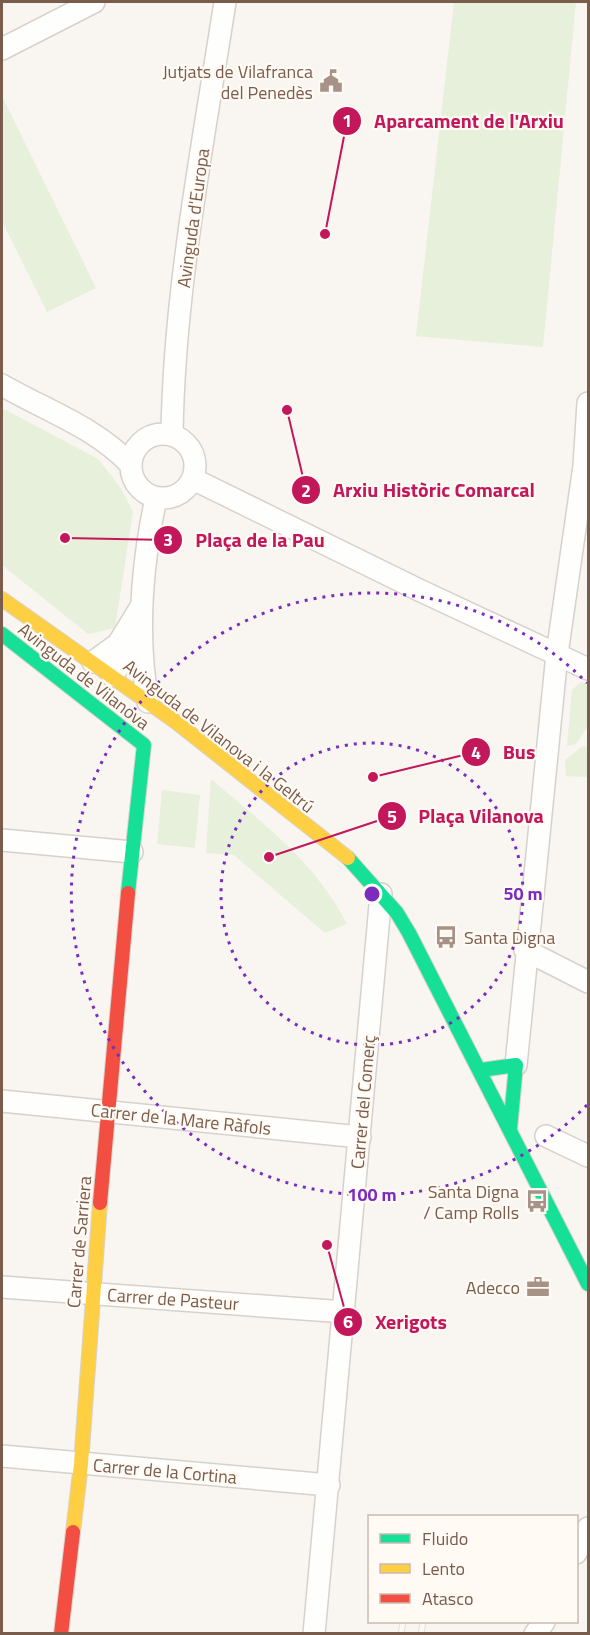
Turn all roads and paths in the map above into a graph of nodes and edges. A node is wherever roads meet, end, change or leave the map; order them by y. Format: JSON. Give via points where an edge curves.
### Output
{"nodes":[{"id":1,"x":94,"y":2,"type":"edge"},
{"id":2,"x":225,"y":2,"type":"edge"},
{"id":3,"x":2,"y":49,"type":"edge"},
{"id":4,"x":2,"y":385,"type":"edge"},
{"id":5,"x":588,"y":403,"type":"edge"},
{"id":6,"x":172,"y":435,"type":"junction"},
{"id":7,"x":130,"y":464,"type":"junction"},
{"id":8,"x":586,"y":467,"type":"edge"},
{"id":9,"x":193,"y":479,"type":"junction"},
{"id":10,"x":156,"y":498,"type":"junction"},
{"id":11,"x":2,"y":587,"type":"edge"},
{"id":12,"x":2,"y":599,"type":"edge"},
{"id":13,"x":144,"y":602,"type":"junction"},
{"id":14,"x":59,"y":621,"type":"dead end"},
{"id":15,"x":142,"y":633,"type":"junction"},
{"id":16,"x":2,"y":634,"type":"edge"},
{"id":17,"x":557,"y":654,"type":"junction"},
{"id":18,"x":89,"y":655,"type":"junction"},
{"id":19,"x":588,"y":669,"type":"edge"},
{"id":20,"x":112,"y":676,"type":"junction"},
{"id":21,"x":148,"y":702,"type":"junction"},
{"id":22,"x":2,"y":840,"type":"edge"},
{"id":23,"x":132,"y":852,"type":"junction"},
{"id":24,"x":381,"y":894,"type":"junction"},
{"id":25,"x":525,"y":950,"type":"junction"},
{"id":26,"x":588,"y":982,"type":"edge"},
{"id":27,"x":516,"y":1065,"type":"junction"},
{"id":28,"x":481,"y":1070,"type":"junction"},
{"id":29,"x":2,"y":1101,"type":"edge"},
{"id":30,"x":108,"y":1112,"type":"junction"},
{"id":31,"x":512,"y":1135,"type":"junction"},
{"id":32,"x":546,"y":1136,"type":"dead end"},
{"id":33,"x":360,"y":1137,"type":"junction"},
{"id":34,"x":588,"y":1156,"type":"edge"},
{"id":35,"x":588,"y":1284,"type":"edge"},
{"id":36,"x":2,"y":1287,"type":"edge"},
{"id":37,"x":92,"y":1293,"type":"junction"},
{"id":38,"x":345,"y":1312,"type":"junction"},
{"id":39,"x":2,"y":1456,"type":"edge"},
{"id":40,"x":81,"y":1464,"type":"junction"},
{"id":41,"x":329,"y":1485,"type":"junction"},
{"id":42,"x":588,"y":1528,"type":"edge"},
{"id":43,"x":578,"y":1549,"type":"edge"},
{"id":44,"x":61,"y":1634,"type":"edge"},
{"id":45,"x":314,"y":1634,"type":"edge"}],
"edges":[{"from":1,"to":3,"type":"street"},
{"from":2,"to":6,"type":"street","name":"Avinguda d'Europa","via":[[188,249],[172,388]]},
{"from":4,"to":7,"type":"street","via":[[88,430],[116,448]]},
{"from":5,"to":8,"type":"street"},
{"from":6,"to":7,"type":"street","via":[[158,434],[141,442]]},
{"from":6,"to":9,"type":"street","via":[[191,450]]},
{"from":7,"to":10,"type":"street","via":[[138,488]]},
{"from":8,"to":17,"type":"street"},
{"from":9,"to":10,"type":"street","via":[[183,492],[170,498]]},
{"from":9,"to":17,"type":"street"},
{"from":10,"to":13,"type":"street"},
{"from":11,"to":18,"type":"street","name":"Avinguda de Vilanova i la Geltrú"},
{"from":12,"to":18,"type":"street","name":"Avinguda de Vilanova i la Geltrú"},
{"from":13,"to":15,"type":"street"},
{"from":13,"to":18,"type":"street","via":[[118,644]]},
{"from":14,"to":18,"type":"street","name":"Avinguda de Vilanova i la Geltrú","via":[[76,635]]},
{"from":15,"to":20,"type":"street"},
{"from":15,"to":21,"type":"street","via":[[141,662]]},
{"from":16,"to":23,"type":"street","name":"Avinguda de Vilanova","via":[[144,745]]},
{"from":17,"to":19,"type":"street"},
{"from":17,"to":25,"type":"street"},
{"from":18,"to":20,"type":"street","name":"Avinguda de Vilanova i la Geltrú"},
{"from":20,"to":21,"type":"street","name":"Avinguda de Vilanova i la Geltrú"},
{"from":21,"to":24,"type":"street","name":"Avinguda de Vilanova i la Geltrú","via":[[345,855]]},
{"from":22,"to":23,"type":"street"},
{"from":23,"to":30,"type":"street","name":"Carrer de Sarriera"},
{"from":24,"to":28,"type":"street","name":"Avinguda de Vilanova i la Geltrú","via":[[409,933]]},
{"from":24,"to":33,"type":"street","name":"Carrer del Comerç"},
{"from":25,"to":26,"type":"street"},
{"from":25,"to":27,"type":"street"},
{"from":27,"to":28,"type":"street"},
{"from":27,"to":31,"type":"street"},
{"from":28,"to":31,"type":"street","name":"Avinguda de Vilanova i la Geltrú"},
{"from":29,"to":30,"type":"street","name":"Carrer de la Mare Ràfols"},
{"from":30,"to":33,"type":"street","name":"Carrer de la Mare Ràfols"},
{"from":30,"to":37,"type":"street","name":"Carrer de Sarriera"},
{"from":31,"to":35,"type":"street","name":"Avinguda de Vilanova i la Geltrú"},
{"from":32,"to":34,"type":"street"},
{"from":33,"to":38,"type":"street","name":"Carrer del Comerç"},
{"from":36,"to":37,"type":"street","name":"Carrer de Pasteur"},
{"from":37,"to":38,"type":"street","name":"Carrer de Pasteur"},
{"from":37,"to":40,"type":"street","name":"Carrer de Sarriera"},
{"from":38,"to":41,"type":"street","name":"Carrer del Comerç"},
{"from":39,"to":40,"type":"street","name":"Carrer de la Cortina"},
{"from":40,"to":41,"type":"street","name":"Carrer de la Cortina"},
{"from":40,"to":44,"type":"street","name":"Carrer de Sarriera"},
{"from":41,"to":45,"type":"street","name":"Carrer del Comerç"},
{"from":42,"to":43,"type":"street"}]}
